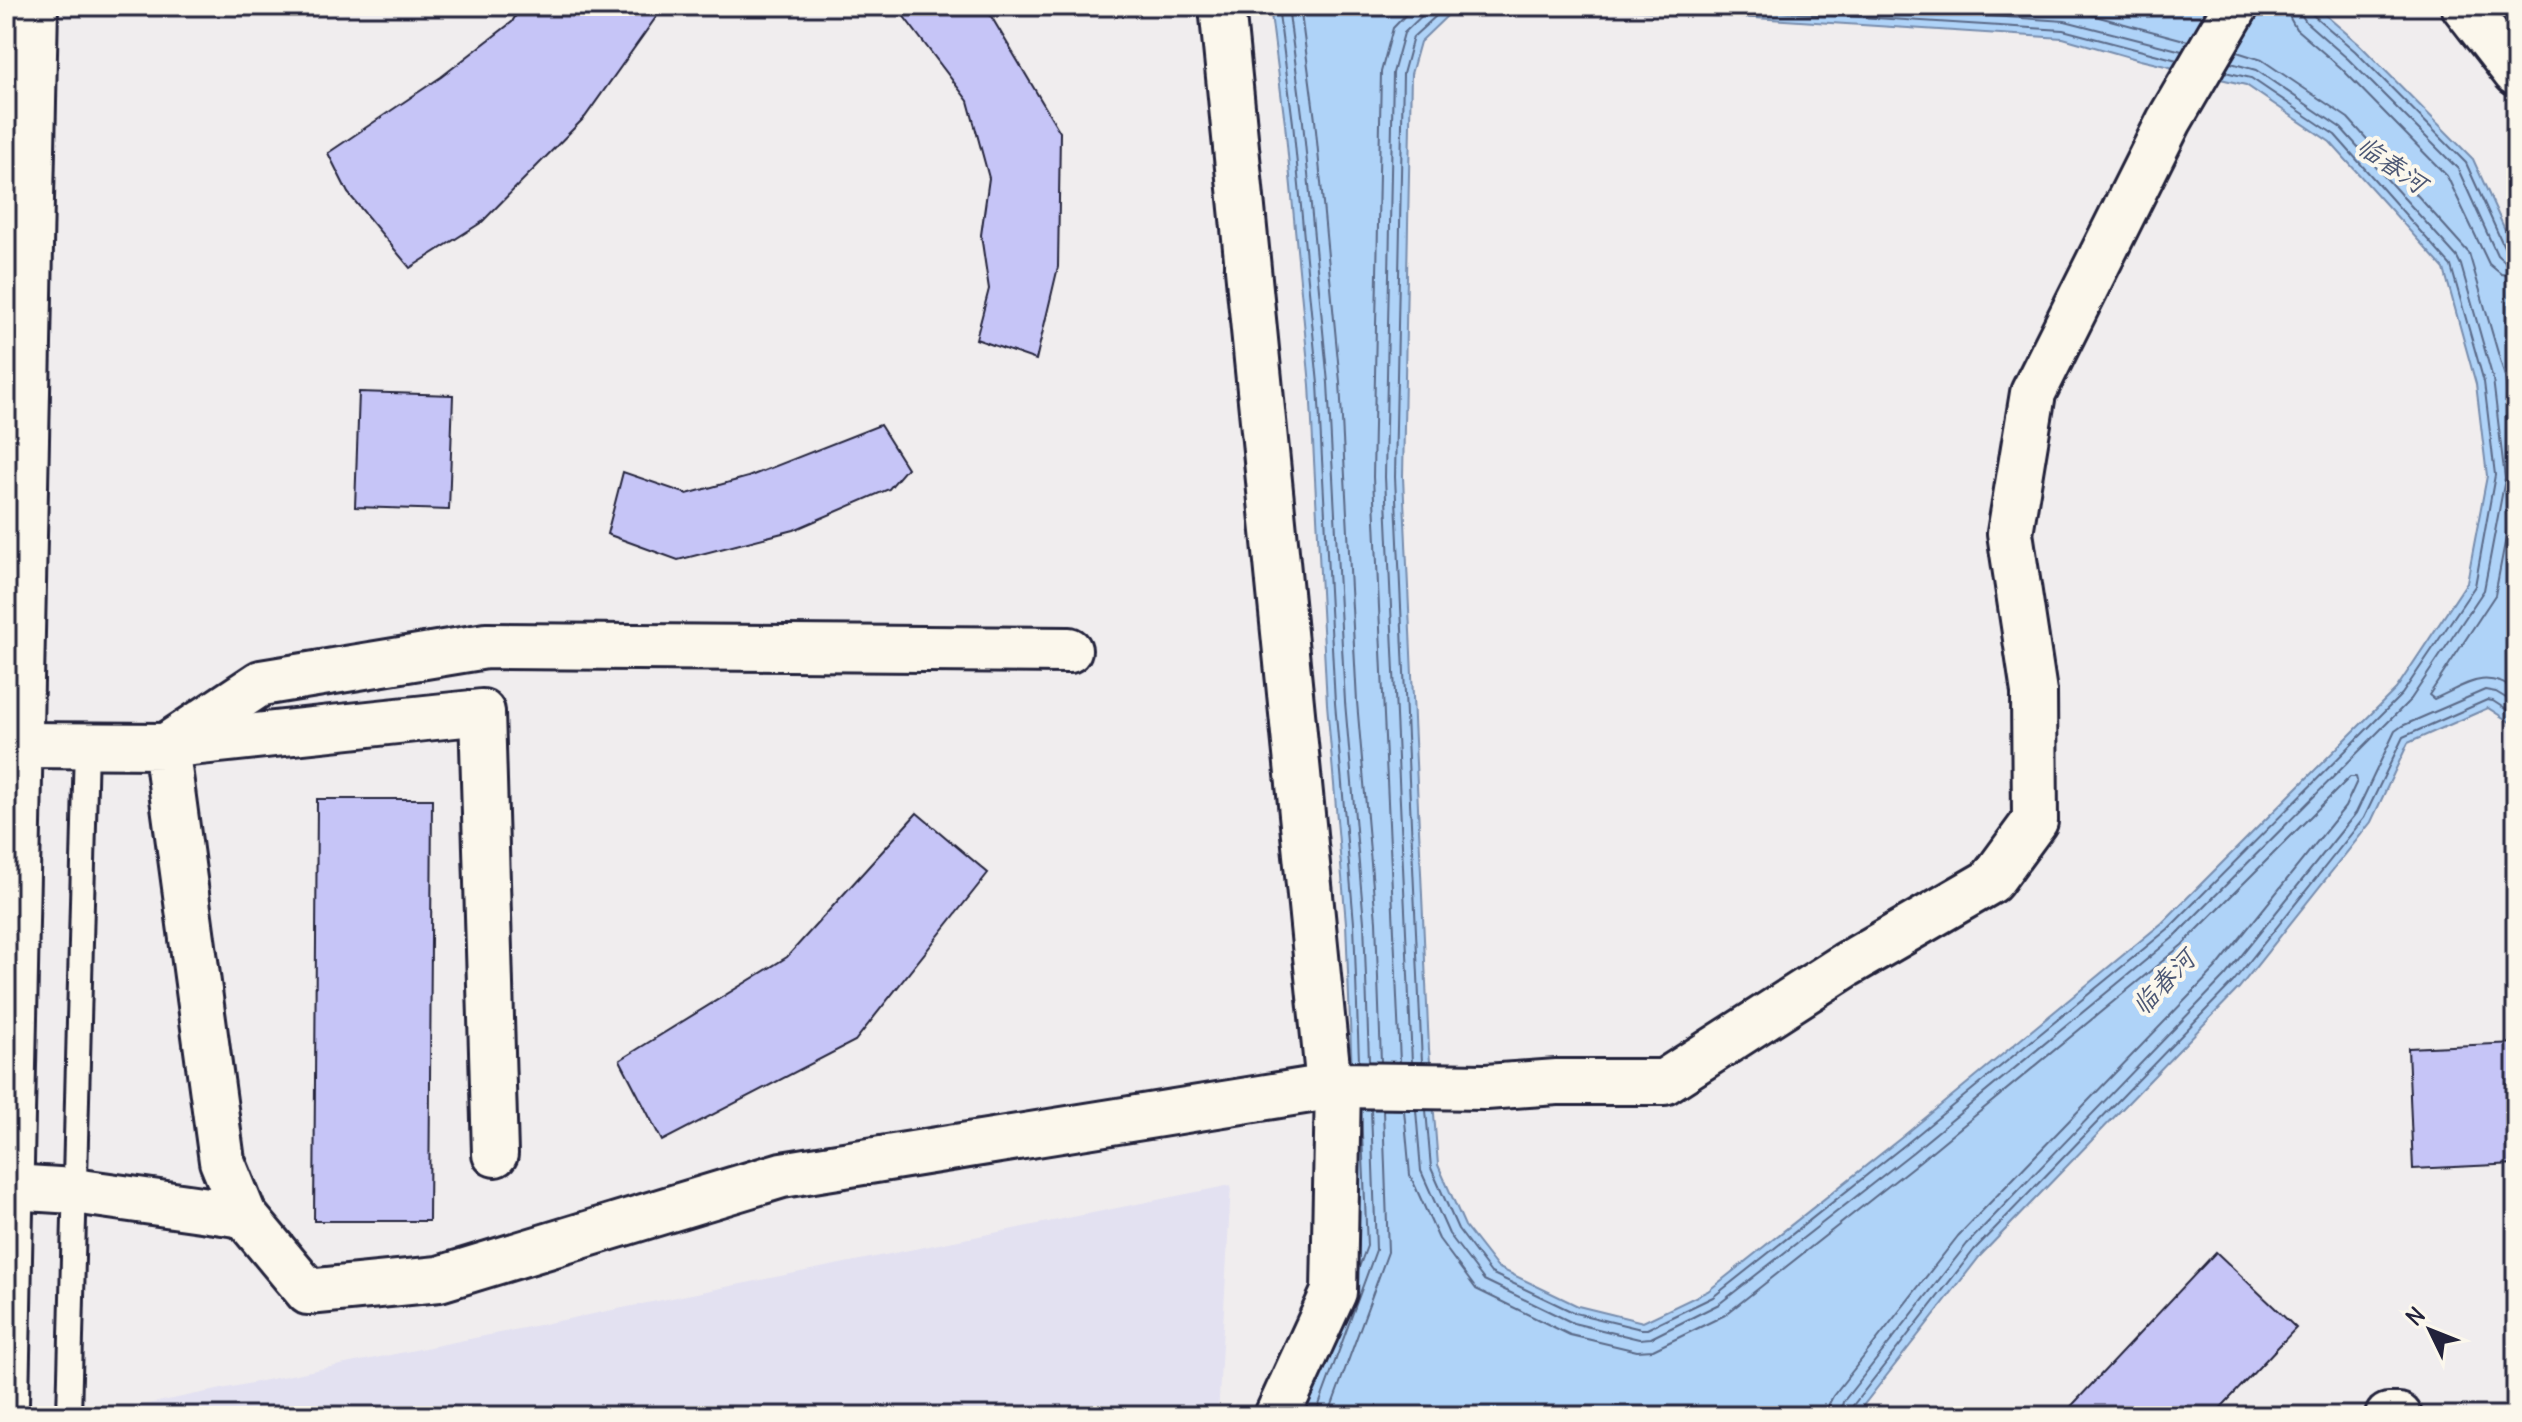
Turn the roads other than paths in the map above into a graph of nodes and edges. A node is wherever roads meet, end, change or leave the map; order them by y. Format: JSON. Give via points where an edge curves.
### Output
{"nodes":[{"id":1,"x":35,"y":6,"type":"edge"},
{"id":2,"x":1222,"y":6,"type":"edge"},
{"id":3,"x":2236,"y":6,"type":"edge"},
{"id":4,"x":2464,"y":6,"type":"edge"},
{"id":5,"x":2516,"y":73,"type":"edge"},
{"id":6,"x":486,"y":646,"type":"junction"},
{"id":7,"x":1069,"y":650,"type":"dead end"},
{"id":8,"x":482,"y":712,"type":"junction"},
{"id":9,"x":22,"y":745,"type":"junction"},
{"id":10,"x":86,"y":745,"type":"junction"},
{"id":11,"x":166,"y":746,"type":"junction"},
{"id":12,"x":1334,"y":1086,"type":"junction"},
{"id":13,"x":495,"y":1154,"type":"dead end"},
{"id":14,"x":11,"y":1187,"type":"junction"},
{"id":15,"x":74,"y":1191,"type":"junction"},
{"id":16,"x":244,"y":1215,"type":"junction"},
{"id":17,"x":6,"y":1403,"type":"edge"},
{"id":18,"x":69,"y":1416,"type":"edge"},
{"id":19,"x":1277,"y":1416,"type":"edge"},
{"id":20,"x":2388,"y":1416,"type":"edge"},
{"id":21,"x":2399,"y":1416,"type":"edge"}],
"edges":[{"from":1,"to":9,"type":"main road"},
{"from":2,"to":12,"type":"main road"},
{"from":3,"to":12,"type":"main road","via":[[2169,121],[2033,393],[2010,533],[2034,692],[2035,821],[1991,881],[1846,965],[1664,1082]]},
{"from":4,"to":5,"type":"main road"},
{"from":6,"to":7,"type":"main road"},
{"from":6,"to":8,"type":"main road"},
{"from":6,"to":11,"type":"main road","via":[[261,683]]},
{"from":8,"to":11,"type":"main road"},
{"from":8,"to":13,"type":"main road"},
{"from":9,"to":10,"type":"main road"},
{"from":9,"to":14,"type":"main road"},
{"from":10,"to":11,"type":"main road"},
{"from":10,"to":15,"type":"lane"},
{"from":11,"to":16,"type":"main road","via":[[222,1161]]},
{"from":12,"to":16,"type":"main road","via":[[782,1175],[439,1279],[308,1292]]},
{"from":12,"to":19,"type":"main road","via":[[1334,1292]]},
{"from":14,"to":15,"type":"main road"},
{"from":14,"to":17,"type":"main road"},
{"from":15,"to":16,"type":"main road"},
{"from":15,"to":18,"type":"lane"},
{"from":20,"to":21,"type":"main road"}]}
